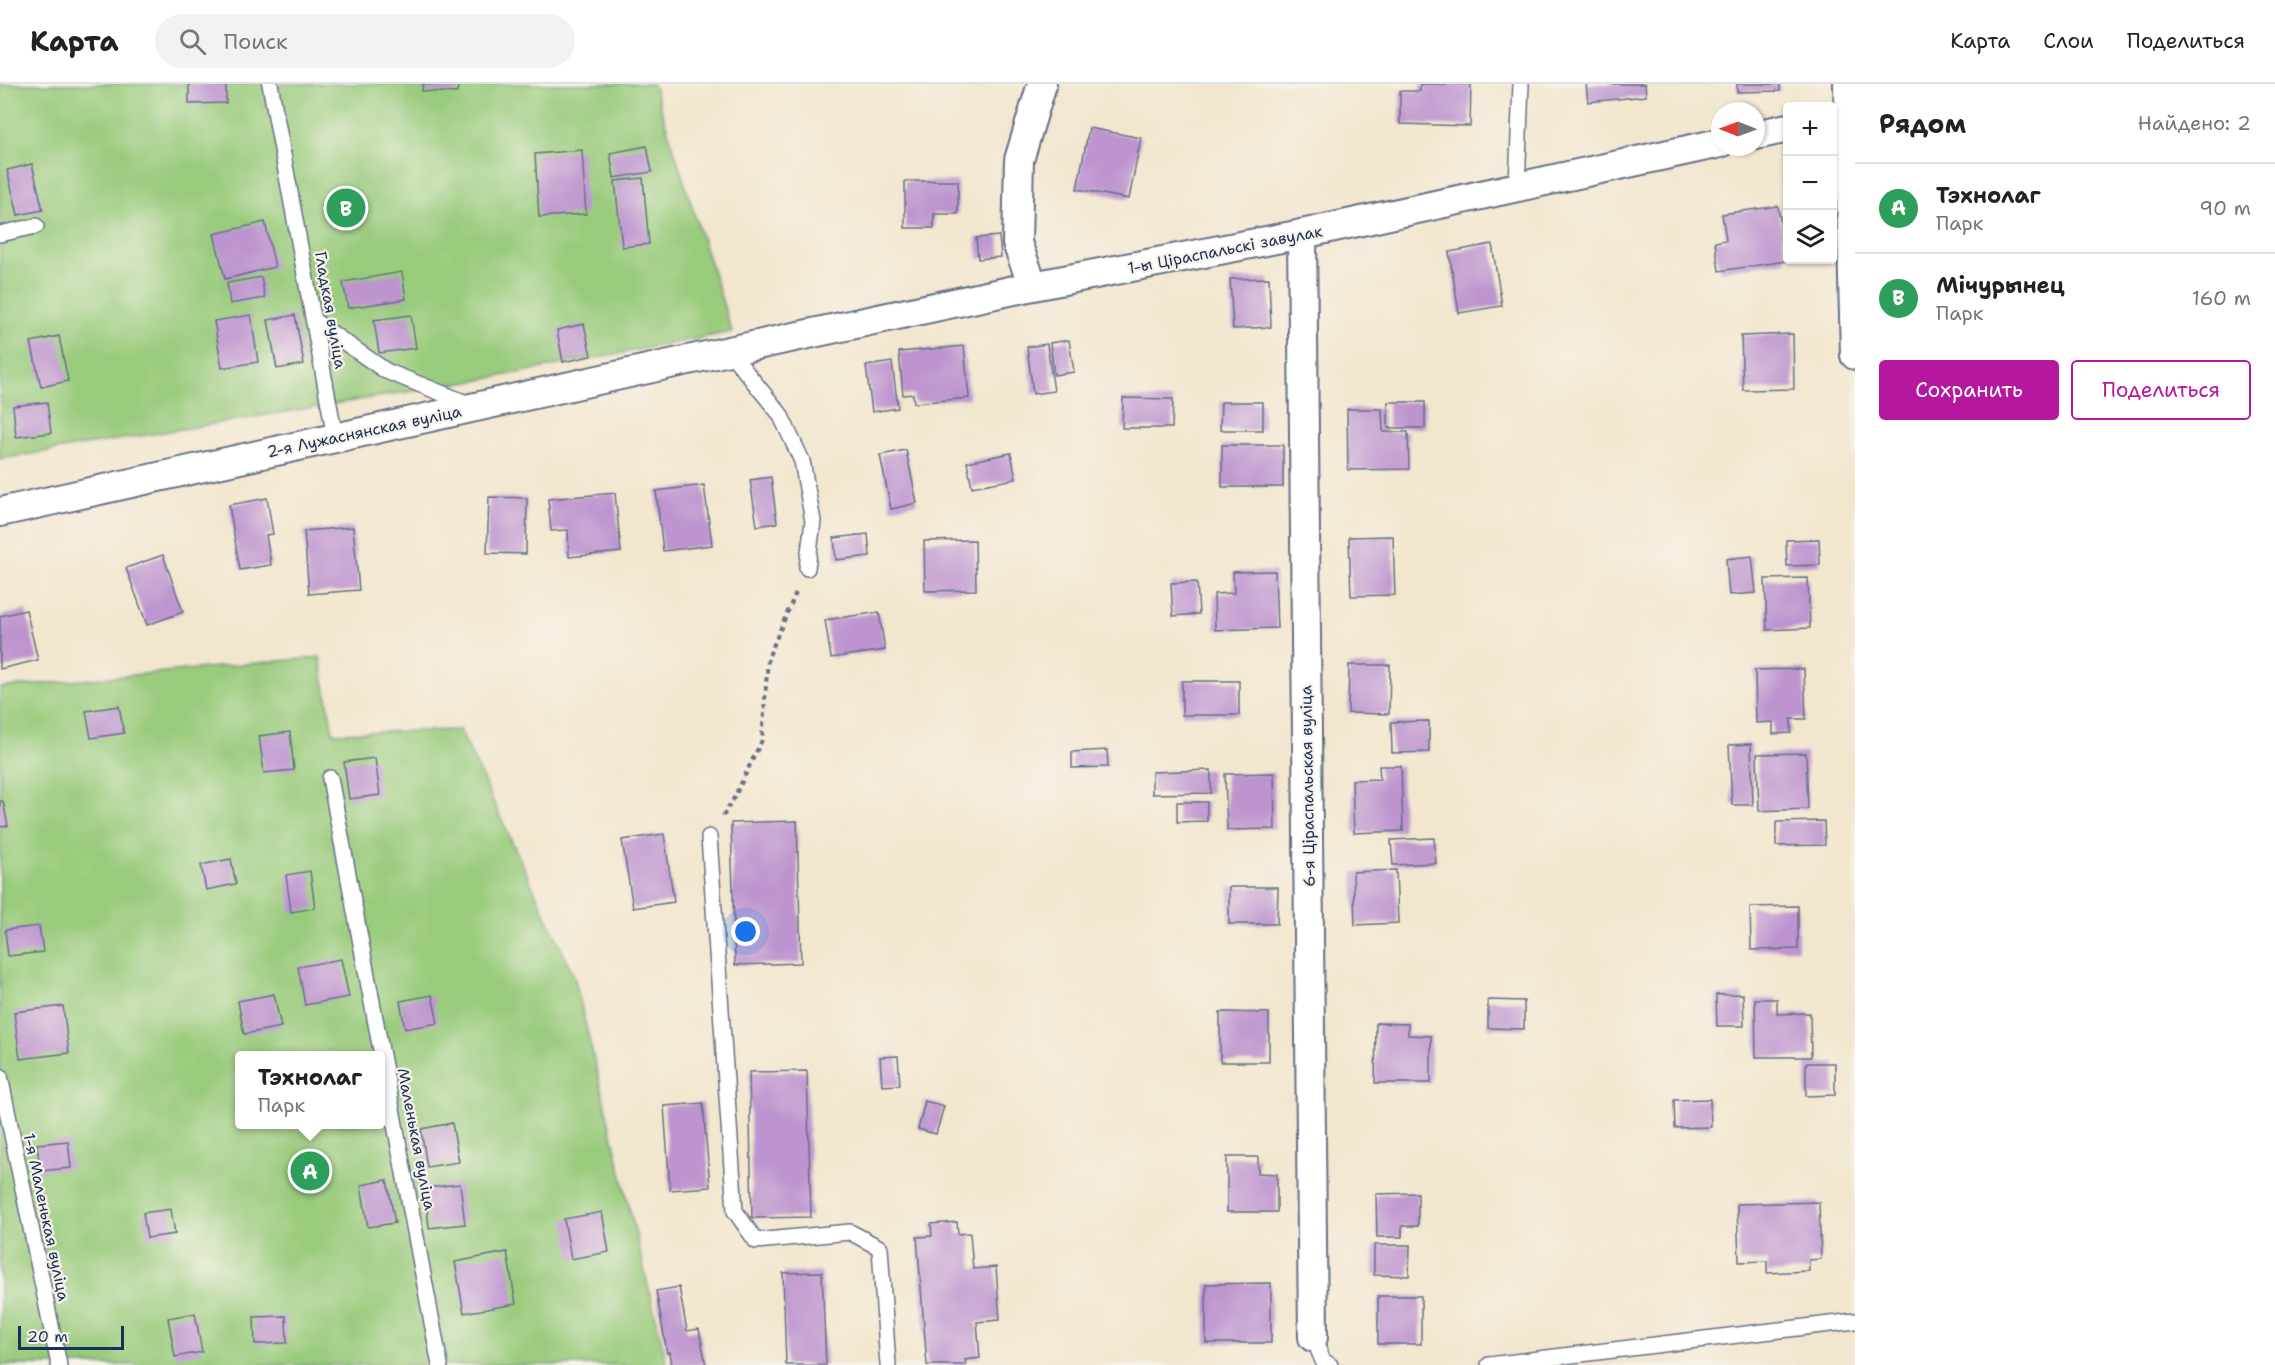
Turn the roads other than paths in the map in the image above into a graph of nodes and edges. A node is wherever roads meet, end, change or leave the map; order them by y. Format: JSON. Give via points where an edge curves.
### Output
{"nodes":[{"id":1,"x":270,"y":84,"type":"edge"},
{"id":2,"x":1042,"y":84,"type":"edge"},
{"id":3,"x":1521,"y":84,"type":"edge"},
{"id":4,"x":1848,"y":84,"type":"edge"},
{"id":5,"x":1846,"y":116,"type":"edge"},
{"id":6,"x":1783,"y":130,"type":"edge"},
{"id":7,"x":1765,"y":133,"type":"edge"},
{"id":8,"x":1711,"y":145,"type":"edge"},
{"id":9,"x":1517,"y":186,"type":"junction"},
{"id":10,"x":36,"y":226,"type":"dead end"},
{"id":11,"x":0,"y":234,"type":"edge"},
{"id":12,"x":1302,"y":234,"type":"junction"},
{"id":13,"x":1033,"y":286,"type":"junction"},
{"id":14,"x":314,"y":321,"type":"junction"},
{"id":15,"x":729,"y":351,"type":"junction"},
{"id":16,"x":1855,"y":355,"type":"edge"},
{"id":17,"x":474,"y":406,"type":"junction"},
{"id":18,"x":335,"y":437,"type":"junction"},
{"id":19,"x":0,"y":512,"type":"edge"},
{"id":20,"x":807,"y":568,"type":"road end"},
{"id":21,"x":330,"y":778,"type":"dead end"},
{"id":22,"x":710,"y":837,"type":"road end"},
{"id":23,"x":381,"y":1051,"type":"edge"},
{"id":24,"x":385,"y":1072,"type":"edge"},
{"id":25,"x":0,"y":1076,"type":"edge"},
{"id":26,"x":1855,"y":1321,"type":"edge"},
{"id":27,"x":1313,"y":1337,"type":"joint"},
{"id":28,"x":59,"y":1365,"type":"edge"},
{"id":29,"x":440,"y":1365,"type":"edge"},
{"id":30,"x":888,"y":1365,"type":"edge"},
{"id":31,"x":1330,"y":1365,"type":"edge"},
{"id":32,"x":1488,"y":1365,"type":"edge"}],
"edges":[{"from":1,"to":14,"type":"lane","name":"Гладкая вуліца"},
{"from":2,"to":13,"type":"street","via":[[1019,160],[1017,243]]},
{"from":3,"to":9,"type":"lane"},
{"from":4,"to":5,"type":"street"},
{"from":5,"to":16,"type":"street"},
{"from":6,"to":7,"type":"street"},
{"from":8,"to":9,"type":"street","name":"1-ы Ціраспальскі завулак"},
{"from":9,"to":12,"type":"street","name":"1-ы Ціраспальскі завулак"},
{"from":10,"to":11,"type":"lane"},
{"from":12,"to":13,"type":"street","name":"1-ы Ціраспальскі завулак"},
{"from":12,"to":27,"type":"street","name":"6-я Ціраспальская вуліца"},
{"from":13,"to":15,"type":"street","name":"1-ы Ціраспальскі завулак"},
{"from":14,"to":17,"type":"lane","via":[[386,371]]},
{"from":14,"to":18,"type":"lane","name":"Гладкая вуліца"},
{"from":15,"to":17,"type":"street","name":"2-я Лужаснянская вуліца"},
{"from":15,"to":20,"type":"lane","via":[[780,414],[802,461],[813,521]]},
{"from":17,"to":18,"type":"street","name":"2-я Лужаснянская вуліца"},
{"from":18,"to":19,"type":"street","name":"2-я Лужаснянская вуліца"},
{"from":21,"to":23,"type":"lane","name":"Маленькая вуліца"},
{"from":22,"to":30,"type":"lane","via":[[735,1211],[756,1241],[850,1232],[880,1248]]},
{"from":24,"to":29,"type":"lane","name":"Маленькая вуліца"},
{"from":25,"to":28,"type":"lane","name":"1-я Маленькая вуліца"},
{"from":26,"to":32,"type":"lane"},
{"from":27,"to":31,"type":"lane","via":[[1323,1361]]}]}
